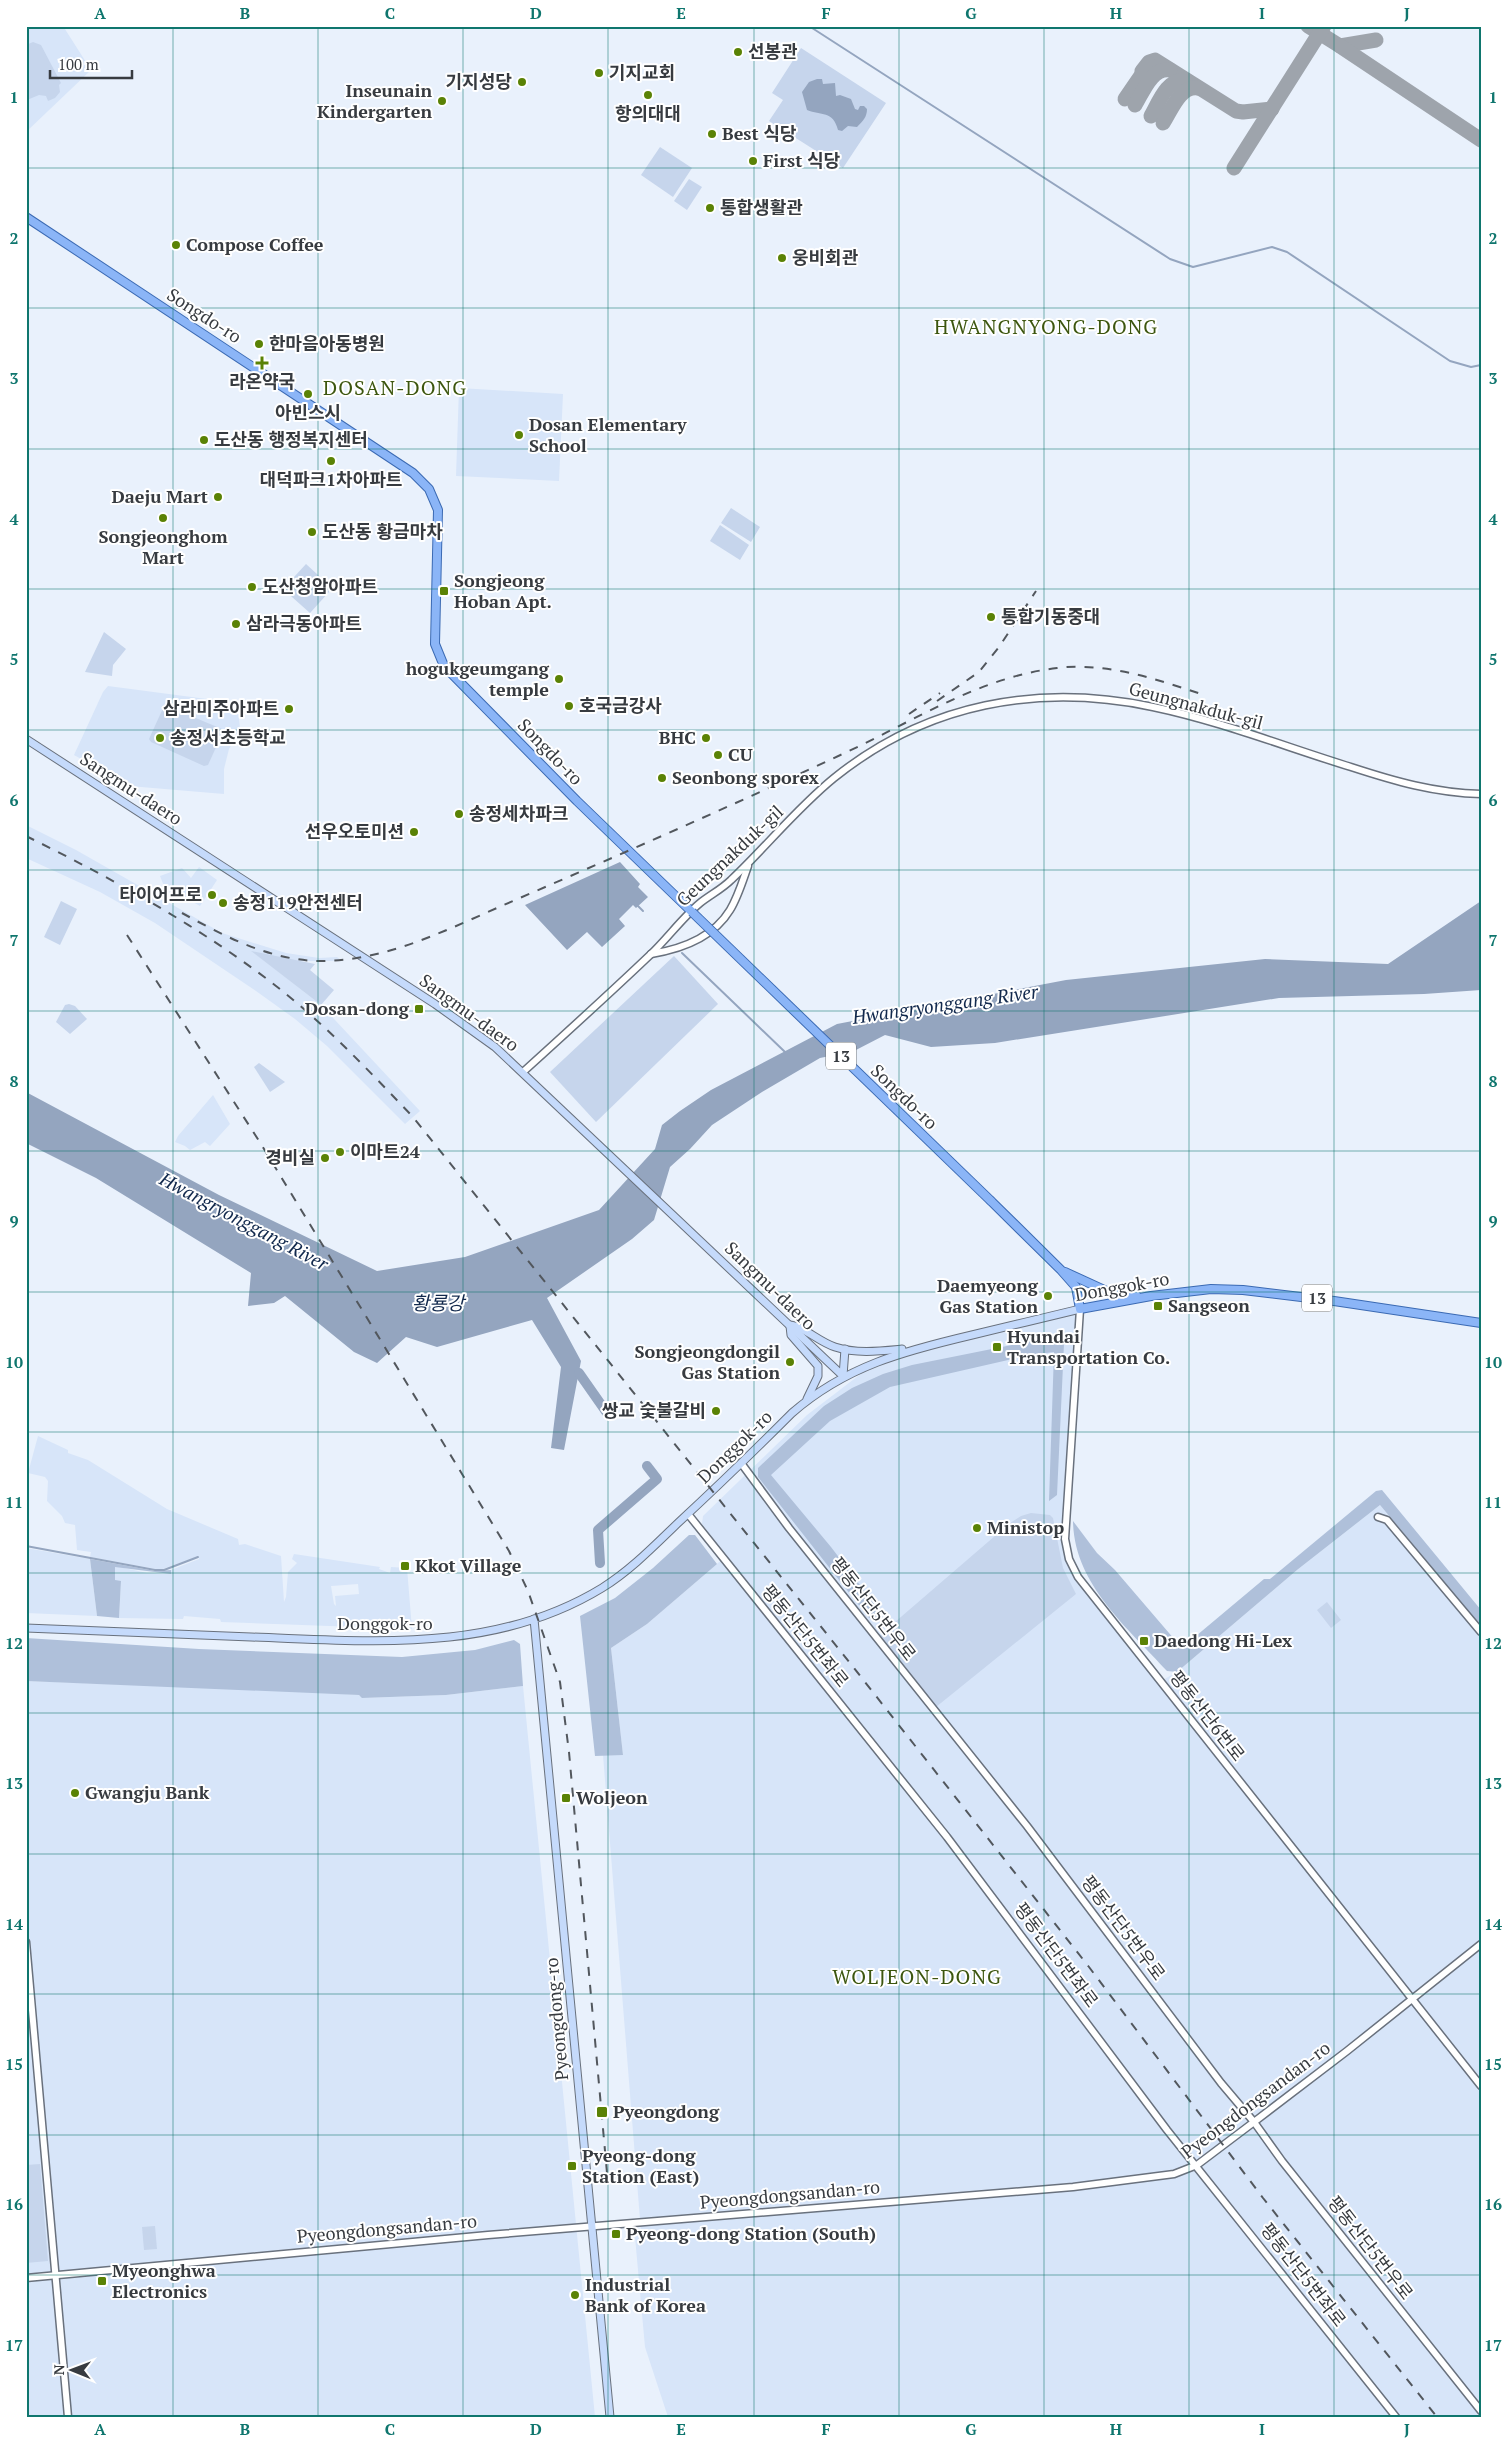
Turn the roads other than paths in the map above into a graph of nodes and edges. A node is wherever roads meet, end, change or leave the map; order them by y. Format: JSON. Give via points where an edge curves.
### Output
{"nodes":[{"id":1,"x":26,"y":217,"type":"edge"},
{"id":2,"x":26,"y":739,"type":"edge"},
{"id":3,"x":1481,"y":794,"type":"edge"},
{"id":4,"x":750,"y":862,"type":"junction"},
{"id":5,"x":692,"y":912,"type":"junction"},
{"id":6,"x":651,"y":954,"type":"junction"},
{"id":7,"x":525,"y":1074,"type":"junction"},
{"id":8,"x":1061,"y":1270,"type":"junction"},
{"id":9,"x":1151,"y":1296,"type":"junction"},
{"id":10,"x":1080,"y":1309,"type":"junction"},
{"id":11,"x":1481,"y":1323,"type":"edge"},
{"id":12,"x":790,"y":1326,"type":"junction"},
{"id":13,"x":845,"y":1349,"type":"junction"},
{"id":14,"x":912,"y":1349,"type":"junction"},
{"id":15,"x":843,"y":1376,"type":"junction"},
{"id":16,"x":806,"y":1401,"type":"junction"},
{"id":17,"x":741,"y":1464,"type":"junction"},
{"id":18,"x":688,"y":1514,"type":"junction"},
{"id":19,"x":1378,"y":1517,"type":"dead end"},
{"id":20,"x":534,"y":1619,"type":"junction"},
{"id":21,"x":26,"y":1628,"type":"edge"},
{"id":22,"x":1481,"y":1632,"type":"edge"},
{"id":23,"x":26,"y":1942,"type":"edge"},
{"id":24,"x":1481,"y":1944,"type":"edge"},
{"id":25,"x":1414,"y":1998,"type":"junction"},
{"id":26,"x":1481,"y":2086,"type":"edge"},
{"id":27,"x":1254,"y":2122,"type":"junction"},
{"id":28,"x":1197,"y":2165,"type":"junction"},
{"id":29,"x":591,"y":2227,"type":"junction"},
{"id":30,"x":55,"y":2275,"type":"junction"},
{"id":31,"x":26,"y":2278,"type":"edge"},
{"id":32,"x":1481,"y":2411,"type":"edge"},
{"id":33,"x":68,"y":2417,"type":"edge"},
{"id":34,"x":610,"y":2417,"type":"edge"},
{"id":35,"x":1396,"y":2417,"type":"edge"}],
"edges":[{"from":1,"to":5,"type":"main road","name":"Songdo-ro","number":"13","via":[[418,478],[431,494],[438,510],[434,644],[444,666]]},
{"from":2,"to":7,"type":"main road","name":"Sangmu-daero","via":[[435,1004],[495,1047]]},
{"from":3,"to":4,"type":"street","name":"Geungnakduk-gil","via":[[1413,787],[1155,708],[1065,696],[1017,700],[964,709],[929,721],[874,748],[832,780]]},
{"from":4,"to":5,"type":"street","name":"Geungnakduk-gil"},
{"from":4,"to":6,"type":"street","via":[[725,917],[689,946]]},
{"from":5,"to":6,"type":"street","name":"Geungnakduk-gil"},
{"from":5,"to":8,"type":"main road","name":"Songdo-ro","number":"13","bridge":true},
{"from":6,"to":7,"type":"street","name":"Geungnakduk-gil"},
{"from":7,"to":12,"type":"main road","name":"Sangmu-daero"},
{"from":8,"to":9,"type":"main road","number":"13","via":[[1113,1294]]},
{"from":8,"to":10,"type":"main road","name":"Songdo-ro","number":"13","via":[[1076,1287]]},
{"from":9,"to":10,"type":"main road","name":"Donggok-ro","number":"13"},
{"from":9,"to":11,"type":"main road","name":"Donggok-ro","number":"13","via":[[1211,1289],[1250,1290]]},
{"from":10,"to":14,"type":"main road","name":"Donggok-ro"},
{"from":10,"to":25,"type":"street","name":"평동산단6번로","via":[[1065,1530],[1069,1559],[1078,1577]]},
{"from":12,"to":13,"type":"main road","via":[[799,1326],[818,1341]]},
{"from":12,"to":15,"type":"main road","name":"Sangmu-daero"},
{"from":12,"to":16,"type":"main road","via":[[791,1335],[818,1366],[818,1376]]},
{"from":13,"to":14,"type":"main road"},
{"from":13,"to":15,"type":"main road"},
{"from":14,"to":15,"type":"main road","name":"Donggok-ro"},
{"from":15,"to":16,"type":"main road","name":"Donggok-ro"},
{"from":16,"to":17,"type":"main road","name":"Donggok-ro"},
{"from":17,"to":18,"type":"main road","name":"Donggok-ro"},
{"from":17,"to":27,"type":"street","name":"평동산단5번우로","via":[[1027,1826]]},
{"from":18,"to":20,"type":"main road","name":"Donggok-ro","via":[[645,1555],[603,1587]]},
{"from":18,"to":28,"type":"street","name":"평동산단5번좌로","via":[[947,1837],[1167,2130]]},
{"from":19,"to":22,"type":"street","via":[[1387,1520]]},
{"from":20,"to":21,"type":"main road","name":"Donggok-ro","via":[[442,1640],[307,1639]]},
{"from":20,"to":29,"type":"main road","name":"Pyeongdong-ro"},
{"from":23,"to":30,"type":"street"},
{"from":24,"to":25,"type":"street","name":"Pyeongdongsandan-ro"},
{"from":25,"to":26,"type":"street","name":"평동산단6번로"},
{"from":25,"to":27,"type":"street","name":"Pyeongdongsandan-ro"},
{"from":27,"to":28,"type":"street","name":"Pyeongdongsandan-ro"},
{"from":27,"to":32,"type":"street","name":"평동산단5번우로"},
{"from":28,"to":29,"type":"street","name":"Pyeongdongsandan-ro","via":[[1160,2177],[1073,2187]]},
{"from":28,"to":35,"type":"street","name":"평동산단5번좌로"},
{"from":29,"to":30,"type":"street","name":"Pyeongdongsandan-ro"},
{"from":29,"to":34,"type":"main road","name":"Pyeongdong-ro"},
{"from":30,"to":31,"type":"street","name":"Pyeongdongsandan-ro"},
{"from":30,"to":33,"type":"street"}]}
